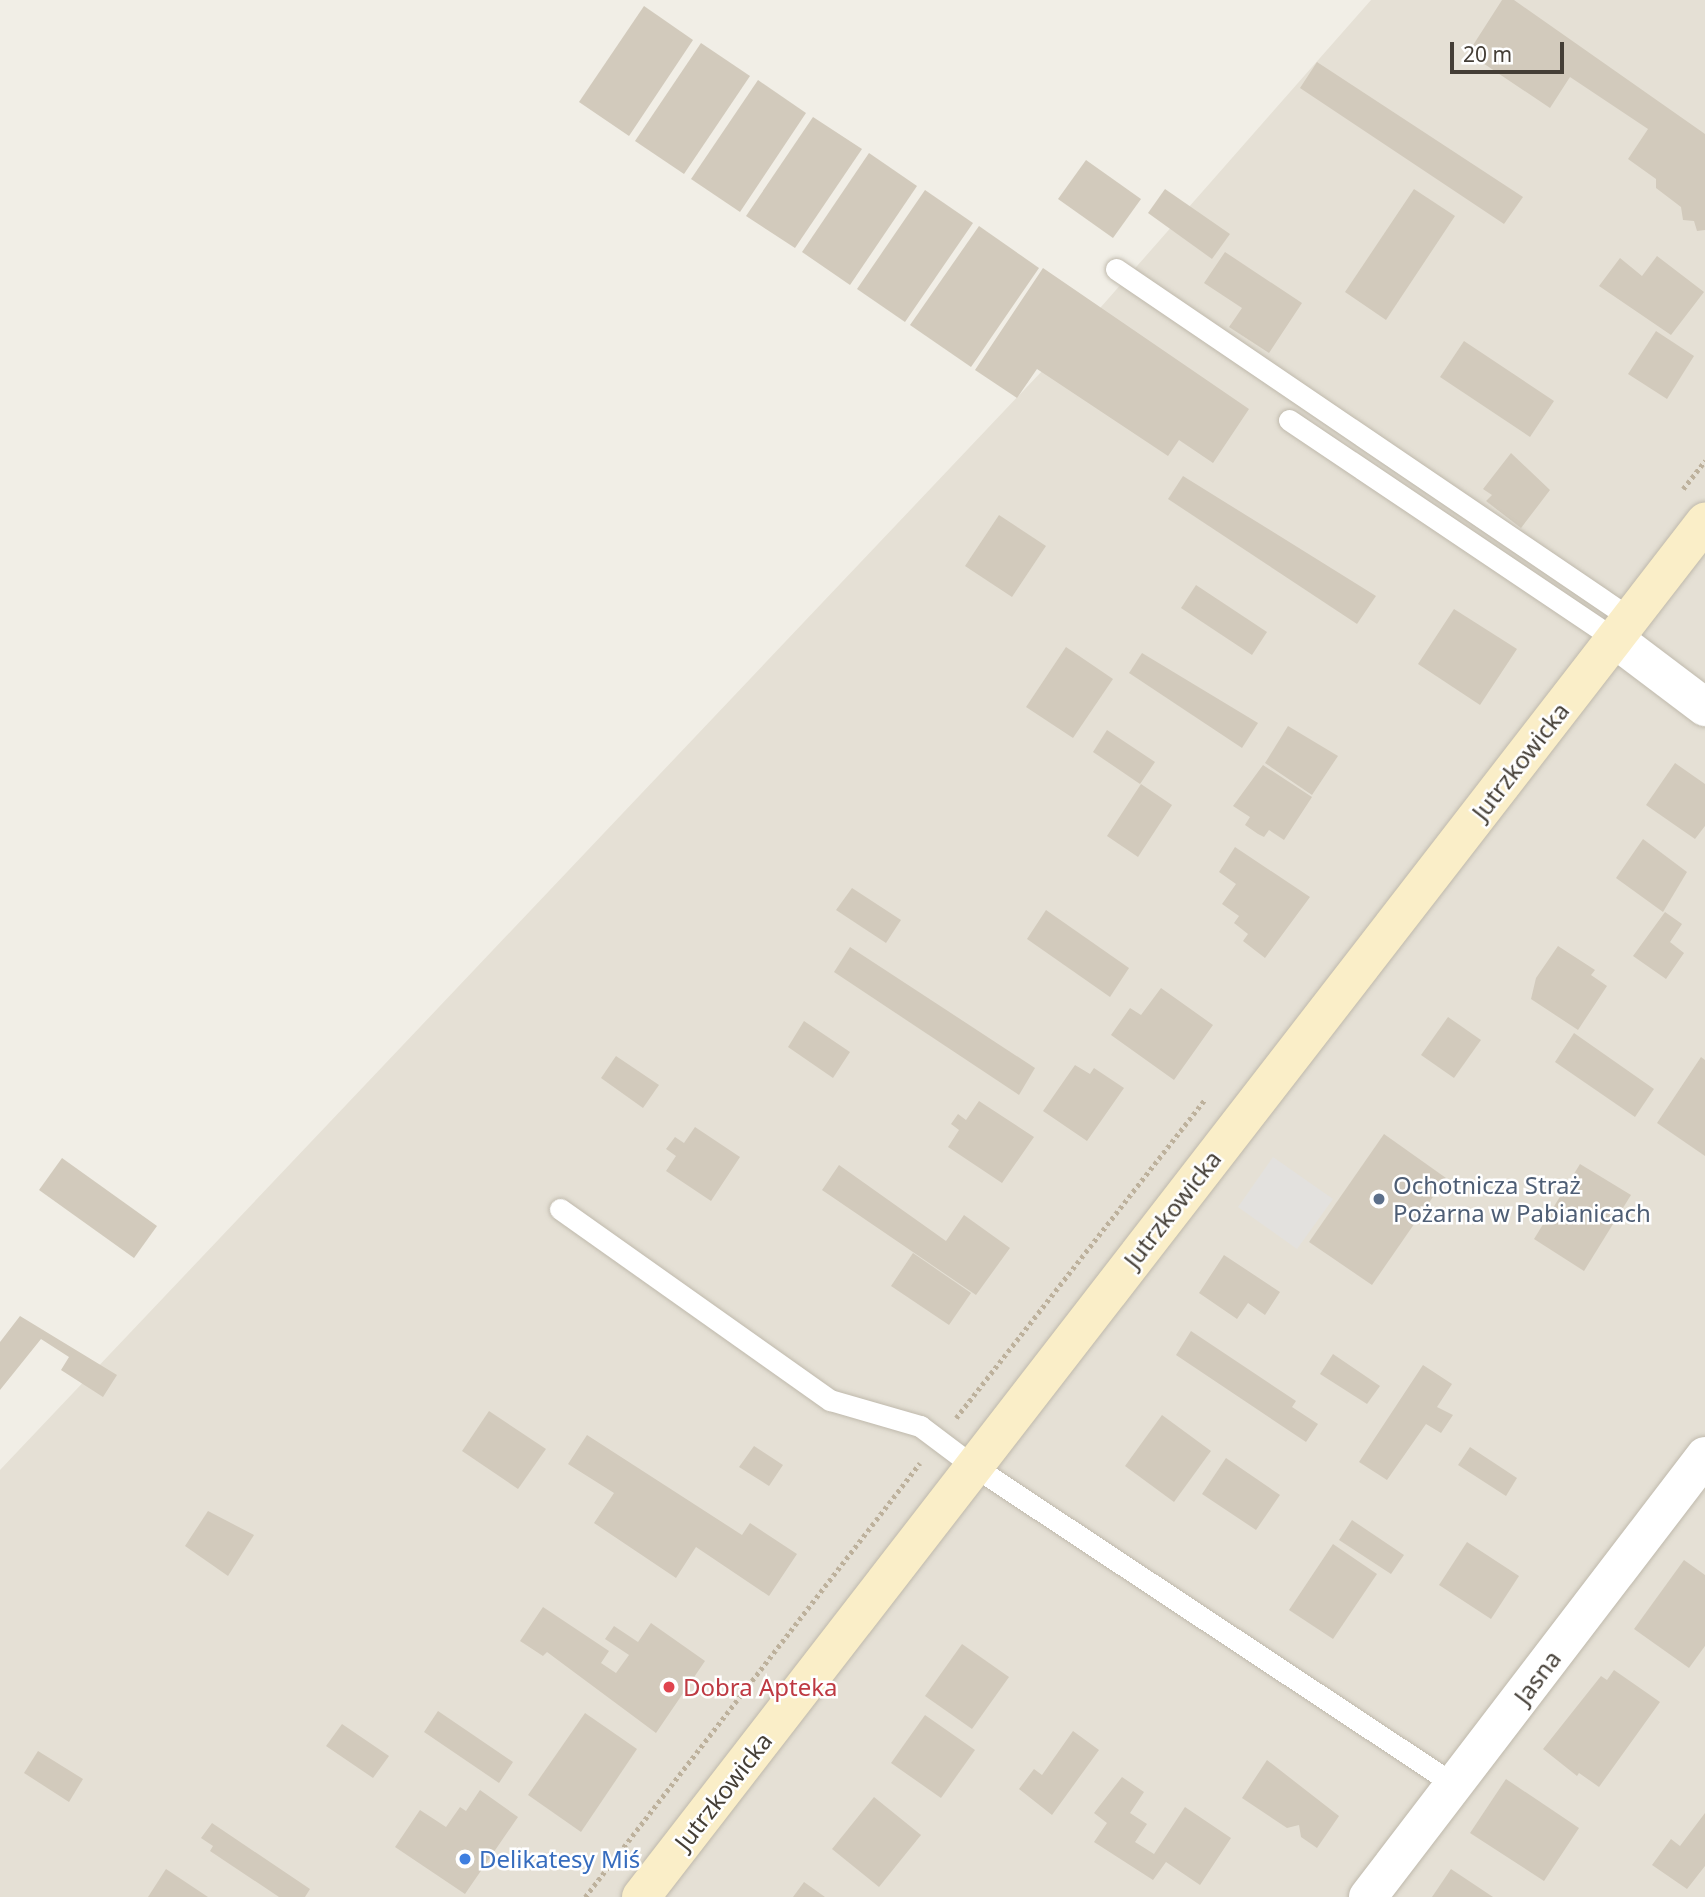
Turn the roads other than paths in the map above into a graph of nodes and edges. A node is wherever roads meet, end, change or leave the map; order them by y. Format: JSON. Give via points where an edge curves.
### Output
{"nodes":[{"id":1,"x":1116,"y":269,"type":"dead end"},
{"id":2,"x":1289,"y":420,"type":"dead end"},
{"id":3,"x":1705,"y":522,"type":"edge"},
{"id":4,"x":1623,"y":629,"type":"junction"},
{"id":5,"x":1705,"y":708,"type":"edge"},
{"id":6,"x":560,"y":1209,"type":"dead end"},
{"id":7,"x":1705,"y":1456,"type":"edge"},
{"id":8,"x":972,"y":1465,"type":"junction"},
{"id":9,"x":1455,"y":1784,"type":"junction"},
{"id":10,"x":641,"y":1897,"type":"edge"},
{"id":11,"x":1368,"y":1897,"type":"edge"}],
"edges":[{"from":1,"to":4,"type":"lane"},
{"from":2,"to":4,"type":"lane"},
{"from":3,"to":4,"type":"main road","name":"Jutrzkowicka"},
{"from":4,"to":5,"type":"street"},
{"from":4,"to":8,"type":"main road","name":"Jutrzkowicka"},
{"from":6,"to":8,"type":"lane","via":[[830,1400],[920,1426]]},
{"from":7,"to":9,"type":"street","name":"Jasna"},
{"from":8,"to":9,"type":"lane"},
{"from":8,"to":10,"type":"main road","name":"Jutrzkowicka"},
{"from":9,"to":11,"type":"street","name":"Jasna"}]}
